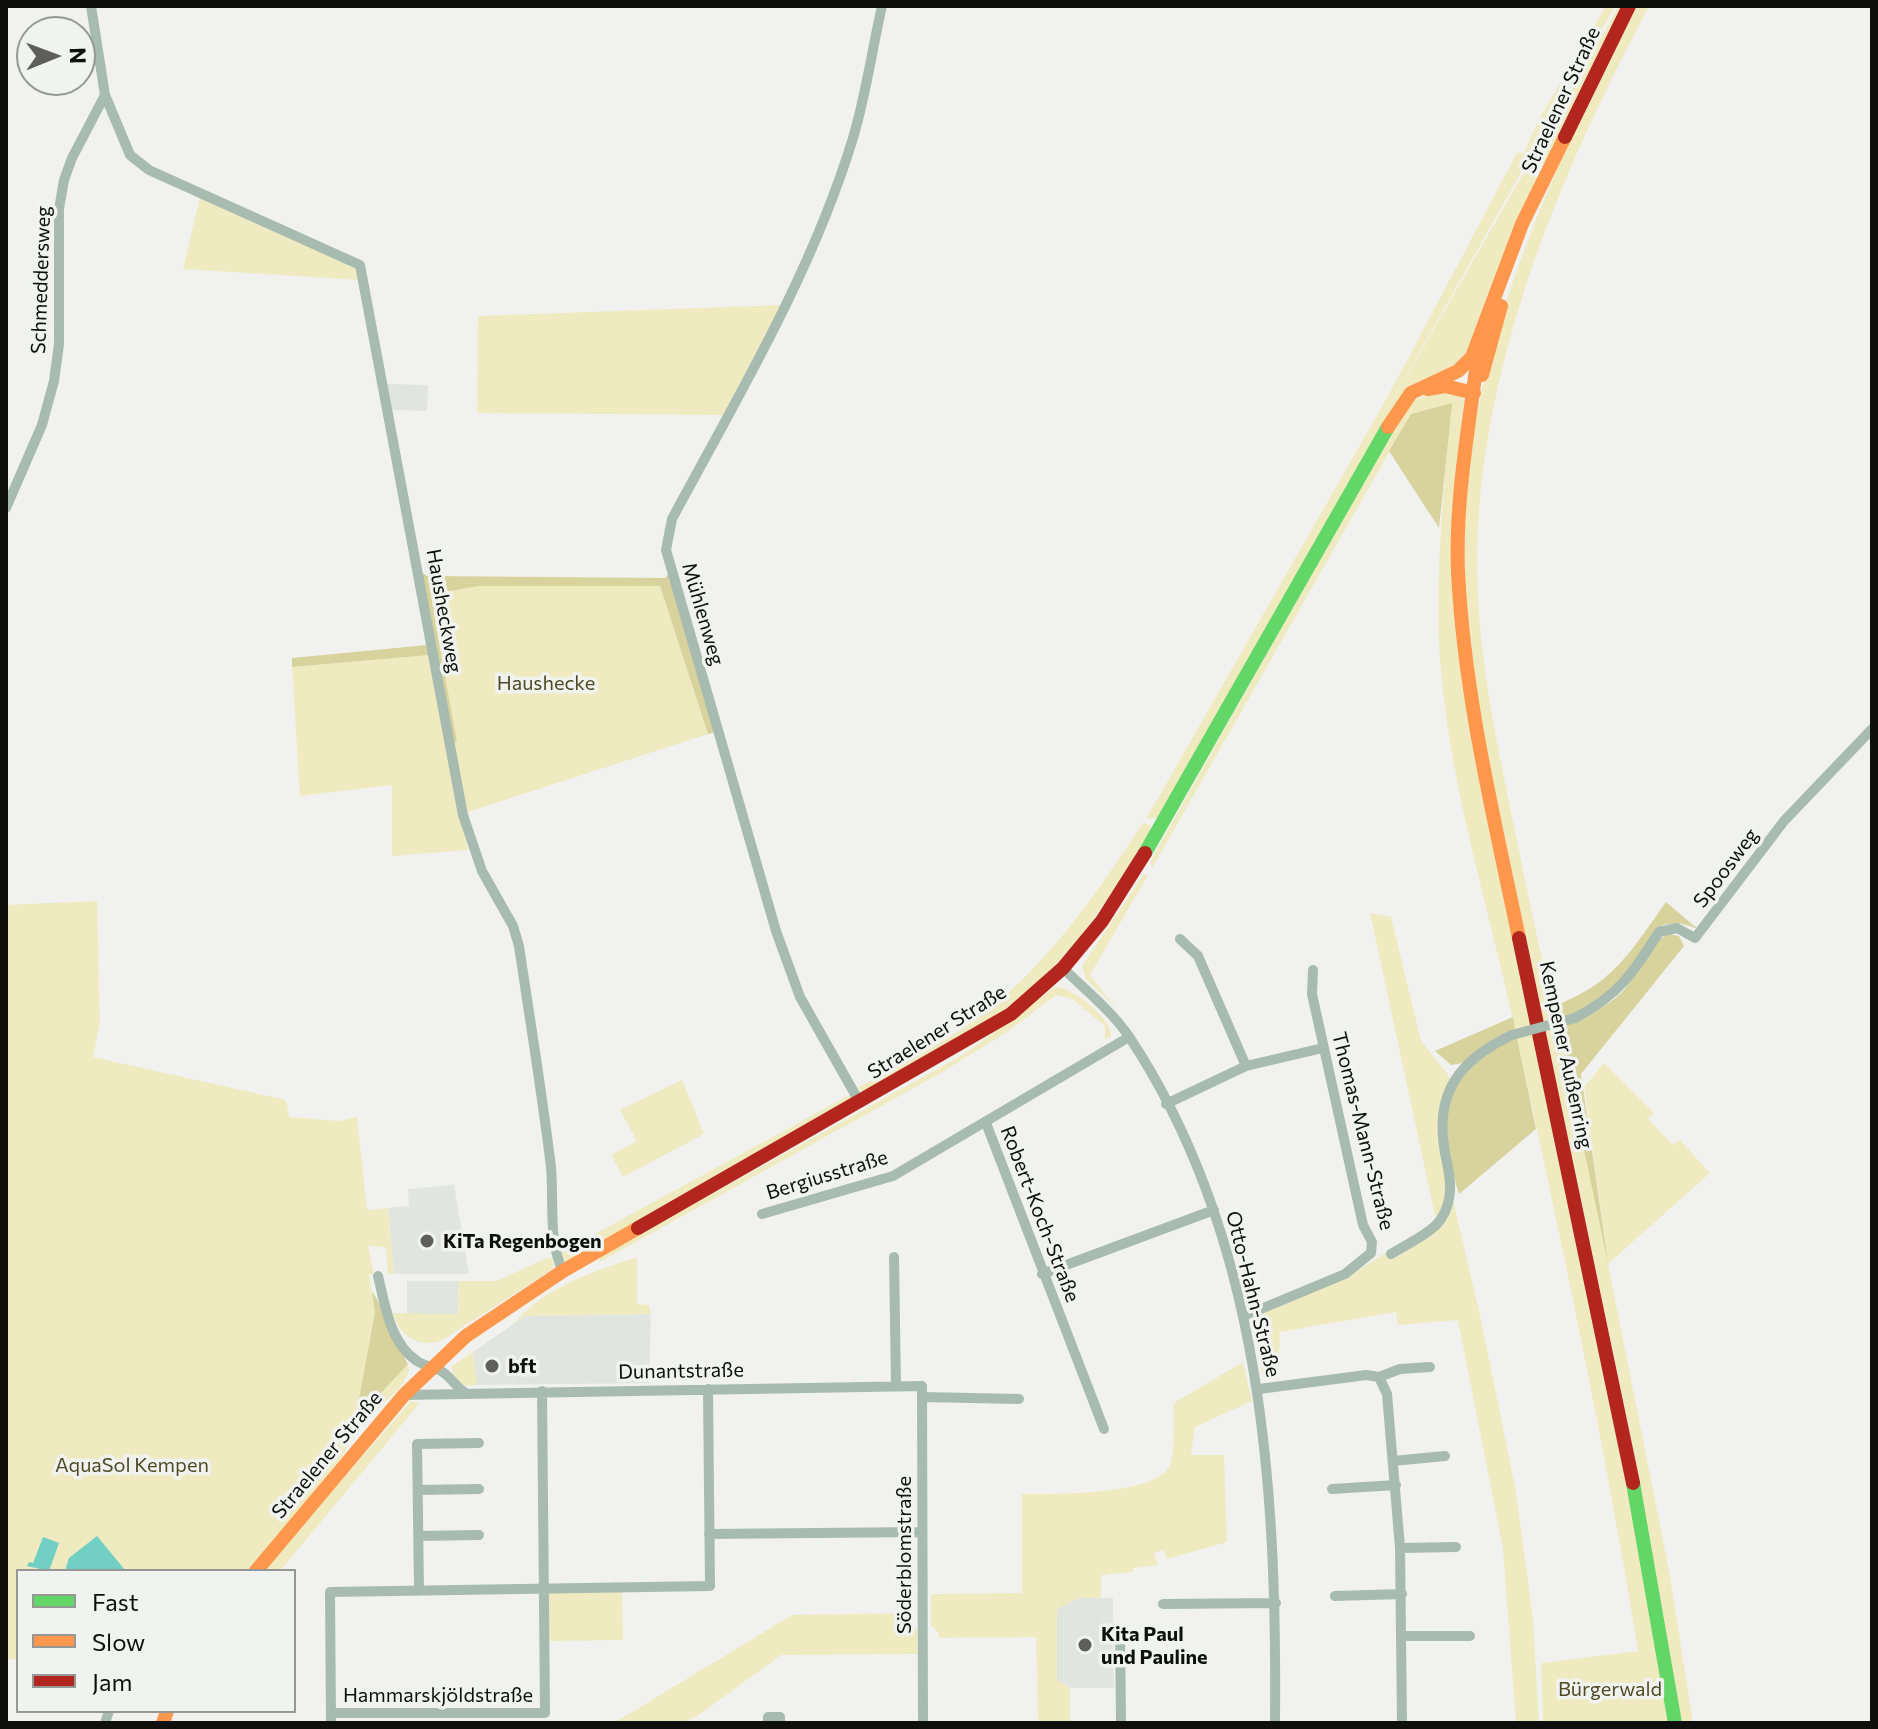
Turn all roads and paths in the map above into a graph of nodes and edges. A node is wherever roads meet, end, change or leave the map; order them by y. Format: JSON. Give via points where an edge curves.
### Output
{"nodes":[{"id":1,"x":91,"y":6,"type":"edge"},
{"id":2,"x":882,"y":6,"type":"edge"},
{"id":3,"x":1629,"y":6,"type":"edge"},
{"id":4,"x":105,"y":95,"type":"junction"},
{"id":5,"x":1531,"y":213,"type":"junction"},
{"id":6,"x":1482,"y":337,"type":"junction"},
{"id":7,"x":1451,"y":374,"type":"junction"},
{"id":8,"x":1475,"y":387,"type":"junction"},
{"id":9,"x":1378,"y":447,"type":"junction"},
{"id":10,"x":6,"y":508,"type":"edge"},
{"id":11,"x":1872,"y":729,"type":"edge"},
{"id":12,"x":1180,"y":939,"type":"dead end"},
{"id":13,"x":1063,"y":968,"type":"junction"},
{"id":14,"x":1313,"y":970,"type":"dead end"},
{"id":15,"x":1129,"y":1037,"type":"junction"},
{"id":16,"x":1323,"y":1048,"type":"junction"},
{"id":17,"x":1246,"y":1066,"type":"junction"},
{"id":18,"x":860,"y":1103,"type":"junction"},
{"id":19,"x":1166,"y":1104,"type":"junction"},
{"id":20,"x":986,"y":1123,"type":"junction"},
{"id":21,"x":1214,"y":1210,"type":"junction"},
{"id":22,"x":762,"y":1214,"type":"dead end"},
{"id":23,"x":1391,"y":1254,"type":"dead end"},
{"id":24,"x":894,"y":1257,"type":"dead end"},
{"id":25,"x":563,"y":1271,"type":"junction"},
{"id":26,"x":1042,"y":1274,"type":"junction"},
{"id":27,"x":378,"y":1276,"type":"dead end"},
{"id":28,"x":1244,"y":1316,"type":"junction"},
{"id":29,"x":431,"y":1367,"type":"junction"},
{"id":30,"x":1430,"y":1367,"type":"dead end"},
{"id":31,"x":1379,"y":1377,"type":"junction"},
{"id":32,"x":896,"y":1386,"type":"junction"},
{"id":33,"x":708,"y":1389,"type":"junction"},
{"id":34,"x":1259,"y":1389,"type":"junction"},
{"id":35,"x":542,"y":1391,"type":"junction"},
{"id":36,"x":922,"y":1392,"type":"junction"},
{"id":37,"x":466,"y":1393,"type":"junction"},
{"id":38,"x":404,"y":1395,"type":"junction"},
{"id":39,"x":1019,"y":1399,"type":"dead end"},
{"id":40,"x":1104,"y":1429,"type":"dead end"},
{"id":41,"x":479,"y":1443,"type":"dead end"},
{"id":42,"x":1445,"y":1456,"type":"dead end"},
{"id":43,"x":1393,"y":1461,"type":"junction"},
{"id":44,"x":1396,"y":1485,"type":"junction"},
{"id":45,"x":479,"y":1489,"type":"dead end"},
{"id":46,"x":1332,"y":1489,"type":"dead end"},
{"id":47,"x":418,"y":1490,"type":"junction"},
{"id":48,"x":922,"y":1532,"type":"junction"},
{"id":49,"x":709,"y":1534,"type":"junction"},
{"id":50,"x":479,"y":1535,"type":"dead end"},
{"id":51,"x":419,"y":1536,"type":"junction"},
{"id":52,"x":1456,"y":1547,"type":"dead end"},
{"id":53,"x":1400,"y":1548,"type":"junction"},
{"id":54,"x":258,"y":1569,"type":"edge"},
{"id":55,"x":544,"y":1588,"type":"junction"},
{"id":56,"x":419,"y":1590,"type":"junction"},
{"id":57,"x":1402,"y":1594,"type":"junction"},
{"id":58,"x":1335,"y":1596,"type":"dead end"},
{"id":59,"x":1276,"y":1603,"type":"junction"},
{"id":60,"x":1163,"y":1604,"type":"dead end"},
{"id":61,"x":1120,"y":1629,"type":"dead end"},
{"id":62,"x":1402,"y":1636,"type":"junction"},
{"id":63,"x":1470,"y":1636,"type":"dead end"},
{"id":64,"x":331,"y":1718,"type":"edge"},
{"id":65,"x":768,"y":1723,"type":"edge"},
{"id":66,"x":780,"y":1723,"type":"edge"},
{"id":67,"x":923,"y":1723,"type":"edge"},
{"id":68,"x":1121,"y":1723,"type":"edge"},
{"id":69,"x":1275,"y":1723,"type":"edge"},
{"id":70,"x":1402,"y":1723,"type":"edge"},
{"id":71,"x":1675,"y":1723,"type":"edge"}],
"edges":[{"from":1,"to":4,"type":"street"},
{"from":2,"to":18,"type":"street","name":"Mühlenweg","via":[[853,137],[837,181],[781,317],[672,519],[666,550],[776,931],[800,997]]},
{"from":3,"to":5,"type":"street","name":"Straelener Straße"},
{"from":4,"to":10,"type":"street","name":"Schmeddersweg","via":[[64,180],[54,381],[42,425]]},
{"from":4,"to":25,"type":"street","name":"Hausheckweg","via":[[130,155],[149,170],[360,265],[463,815],[482,871],[519,946],[546,1125],[555,1251]]},
{"from":5,"to":6,"type":"street","name":"Straelener Straße","via":[[1514,244]]},
{"from":5,"to":8,"type":"street","name":"Straelener Straße"},
{"from":6,"to":7,"type":"street","name":"Straelener Straße","via":[[1469,363]]},
{"from":6,"to":8,"type":"street","name":"Straelener Straße"},
{"from":7,"to":8,"type":"street"},
{"from":7,"to":9,"type":"street","name":"Straelener Straße","via":[[1412,389]]},
{"from":8,"to":9,"type":"street","name":"Straelener Straße","via":[[1426,389],[1407,405]]},
{"from":8,"to":71,"type":"street","name":"Kempener Außenring","via":[[1459,502],[1465,661],[1634,1483]]},
{"from":9,"to":13,"type":"street","name":"Straelener Straße","via":[[1152,843],[1102,921]]},
{"from":11,"to":23,"type":"street","name":"Spoosweg","bridge":true,"via":[[1784,821],[1695,938],[1677,928],[1659,932],[1627,982],[1603,1004],[1575,1018],[1512,1035],[1486,1048],[1457,1073],[1442,1117],[1452,1190],[1441,1220]]},
{"from":12,"to":17,"type":"street","via":[[1198,956]]},
{"from":13,"to":15,"type":"street","name":"Otto-Hahn-Straße"},
{"from":13,"to":18,"type":"street","name":"Straelener Straße","via":[[1011,1014]]},
{"from":14,"to":16,"type":"street","name":"Thomas-Mann-Straße","via":[[1312,994]]},
{"from":15,"to":19,"type":"street","name":"Otto-Hahn-Straße"},
{"from":15,"to":20,"type":"street","name":"Robert-Koch-Straße"},
{"from":16,"to":17,"type":"street"},
{"from":16,"to":28,"type":"street","name":"Thomas-Mann-Straße","via":[[1371,1253],[1345,1274]]},
{"from":17,"to":19,"type":"street"},
{"from":18,"to":25,"type":"street","name":"Straelener Straße"},
{"from":19,"to":21,"type":"street","name":"Otto-Hahn-Straße"},
{"from":20,"to":22,"type":"street","name":"Bergiusstraße","via":[[893,1176]]},
{"from":20,"to":26,"type":"street","name":"Robert-Koch-Straße"},
{"from":21,"to":26,"type":"street"},
{"from":21,"to":28,"type":"street","name":"Otto-Hahn-Straße"},
{"from":24,"to":32,"type":"street"},
{"from":25,"to":29,"type":"street","name":"Straelener Straße","via":[[466,1336]]},
{"from":26,"to":40,"type":"street","name":"Robert-Koch-Straße"},
{"from":27,"to":29,"type":"street","via":[[394,1334],[416,1361]]},
{"from":28,"to":34,"type":"street","name":"Otto-Hahn-Straße"},
{"from":29,"to":37,"type":"street"},
{"from":29,"to":38,"type":"street","name":"Straelener Straße"},
{"from":30,"to":31,"type":"street"},
{"from":31,"to":34,"type":"street"},
{"from":31,"to":43,"type":"street","via":[[1387,1394]]},
{"from":32,"to":33,"type":"street","name":"Dunantstraße"},
{"from":32,"to":36,"type":"street","name":"Dunantstraße"},
{"from":33,"to":35,"type":"street","name":"Dunantstraße"},
{"from":33,"to":49,"type":"street"},
{"from":34,"to":59,"type":"street","name":"Otto-Hahn-Straße"},
{"from":35,"to":37,"type":"street","name":"Dunantstraße"},
{"from":35,"to":55,"type":"street"},
{"from":36,"to":39,"type":"street","name":"Dunantstraße"},
{"from":36,"to":48,"type":"street","name":"Söderblomstraße"},
{"from":37,"to":38,"type":"street","name":"Dunantstraße"},
{"from":38,"to":54,"type":"street","name":"Straelener Straße"},
{"from":41,"to":47,"type":"street","via":[[417,1444]]},
{"from":42,"to":43,"type":"street"},
{"from":43,"to":44,"type":"street"},
{"from":44,"to":46,"type":"street"},
{"from":44,"to":53,"type":"street"},
{"from":45,"to":47,"type":"street"},
{"from":47,"to":51,"type":"street"},
{"from":48,"to":49,"type":"street"},
{"from":48,"to":67,"type":"street","name":"Söderblomstraße"},
{"from":49,"to":55,"type":"street","via":[[710,1586]]},
{"from":50,"to":51,"type":"street"},
{"from":51,"to":56,"type":"street"},
{"from":52,"to":53,"type":"street"},
{"from":53,"to":57,"type":"street"},
{"from":55,"to":56,"type":"street"},
{"from":55,"to":64,"type":"street","name":"Hammarskjöldstraße","via":[[545,1713]]},
{"from":56,"to":64,"type":"street","via":[[330,1592]]},
{"from":57,"to":58,"type":"street"},
{"from":57,"to":62,"type":"street"},
{"from":59,"to":60,"type":"street"},
{"from":59,"to":69,"type":"street","name":"Otto-Hahn-Straße"},
{"from":61,"to":68,"type":"street"},
{"from":62,"to":63,"type":"street"},
{"from":62,"to":70,"type":"street"},
{"from":65,"to":66,"type":"street","via":[[768,1717],[780,1717]]}]}
